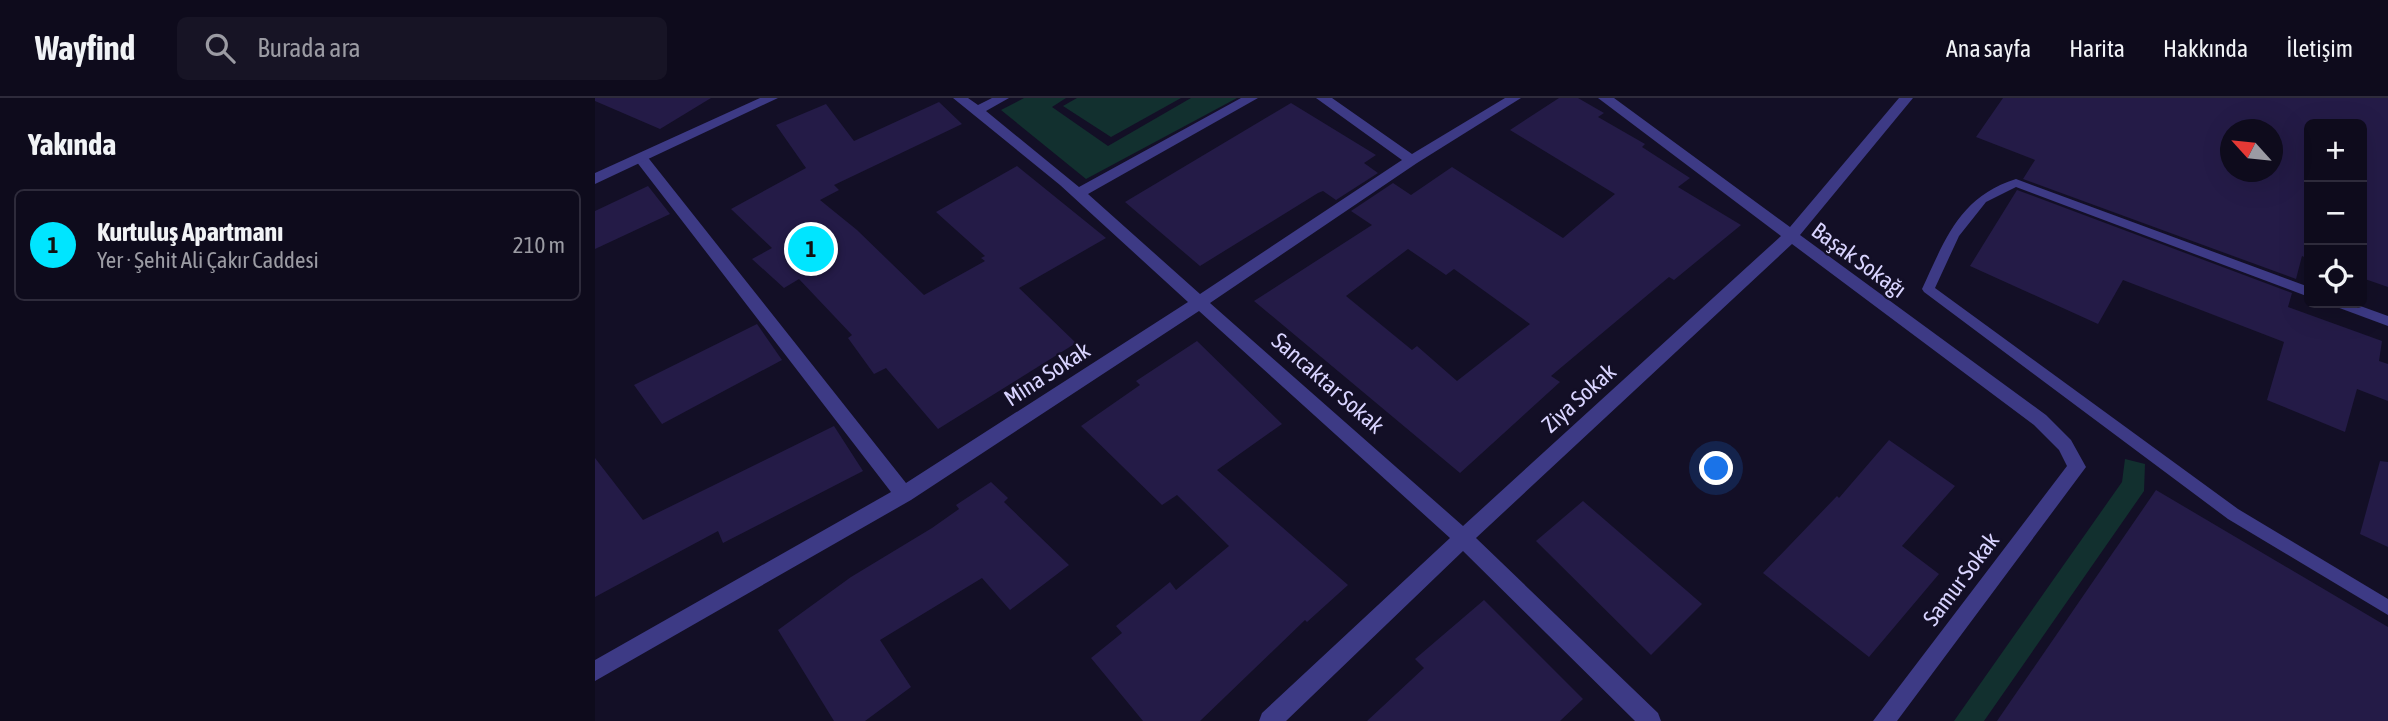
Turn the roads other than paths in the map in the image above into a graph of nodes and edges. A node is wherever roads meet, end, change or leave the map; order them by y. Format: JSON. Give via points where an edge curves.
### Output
{"nodes":[{"id":1,"x":771,"y":98,"type":"edge"},
{"id":2,"x":960,"y":98,"type":"edge"},
{"id":3,"x":1002,"y":98,"type":"edge"},
{"id":4,"x":1251,"y":98,"type":"edge"},
{"id":5,"x":1323,"y":98,"type":"edge"},
{"id":6,"x":1514,"y":98,"type":"edge"},
{"id":7,"x":1605,"y":98,"type":"edge"},
{"id":8,"x":1906,"y":98,"type":"edge"},
{"id":9,"x":976,"y":111,"type":"junction"},
{"id":10,"x":641,"y":158,"type":"junction"},
{"id":11,"x":1412,"y":160,"type":"junction"},
{"id":12,"x":595,"y":178,"type":"edge"},
{"id":13,"x":1079,"y":193,"type":"junction"},
{"id":14,"x":1790,"y":237,"type":"junction"},
{"id":15,"x":2304,"y":290,"type":"edge"},
{"id":16,"x":1199,"y":303,"type":"junction"},
{"id":17,"x":2353,"y":308,"type":"edge"},
{"id":18,"x":2388,"y":321,"type":"edge"},
{"id":19,"x":2077,"y":467,"type":"joint"},
{"id":20,"x":904,"y":494,"type":"junction"},
{"id":21,"x":1464,"y":537,"type":"junction"},
{"id":22,"x":2388,"y":608,"type":"edge"},
{"id":23,"x":595,"y":671,"type":"edge"},
{"id":24,"x":1270,"y":721,"type":"edge"},
{"id":25,"x":1650,"y":721,"type":"edge"},
{"id":26,"x":1884,"y":721,"type":"edge"}],
"edges":[{"from":1,"to":10,"type":"street"},
{"from":2,"to":9,"type":"street","name":"Sancaktar Sokak"},
{"from":3,"to":9,"type":"street"},
{"from":4,"to":13,"type":"street"},
{"from":5,"to":11,"type":"street"},
{"from":6,"to":11,"type":"street","name":"Mina Sokak"},
{"from":7,"to":14,"type":"street","name":"Başak Sokağı"},
{"from":8,"to":14,"type":"street","name":"Ziya Sokak"},
{"from":9,"to":13,"type":"street","name":"Sancaktar Sokak"},
{"from":10,"to":12,"type":"street"},
{"from":10,"to":20,"type":"street"},
{"from":11,"to":16,"type":"street","name":"Mina Sokak"},
{"from":13,"to":16,"type":"street","name":"Sancaktar Sokak"},
{"from":14,"to":19,"type":"street","name":"Başak Sokağı","via":[[2040,420],[2065,445]]},
{"from":14,"to":21,"type":"street","name":"Ziya Sokak"},
{"from":15,"to":22,"type":"lane","via":[[2016,183],[1982,199],[1954,234],[1928,289],[2233,514]]},
{"from":16,"to":20,"type":"street","name":"Mina Sokak"},
{"from":16,"to":21,"type":"street","name":"Sancaktar Sokak"},
{"from":17,"to":18,"type":"lane"},
{"from":19,"to":26,"type":"street","name":"Samur Sokak"},
{"from":20,"to":23,"type":"street","name":"Mina Sokak"},
{"from":21,"to":24,"type":"street","name":"Ziya Sokak"},
{"from":21,"to":25,"type":"street","name":"Sancaktar Sokak"}]}
